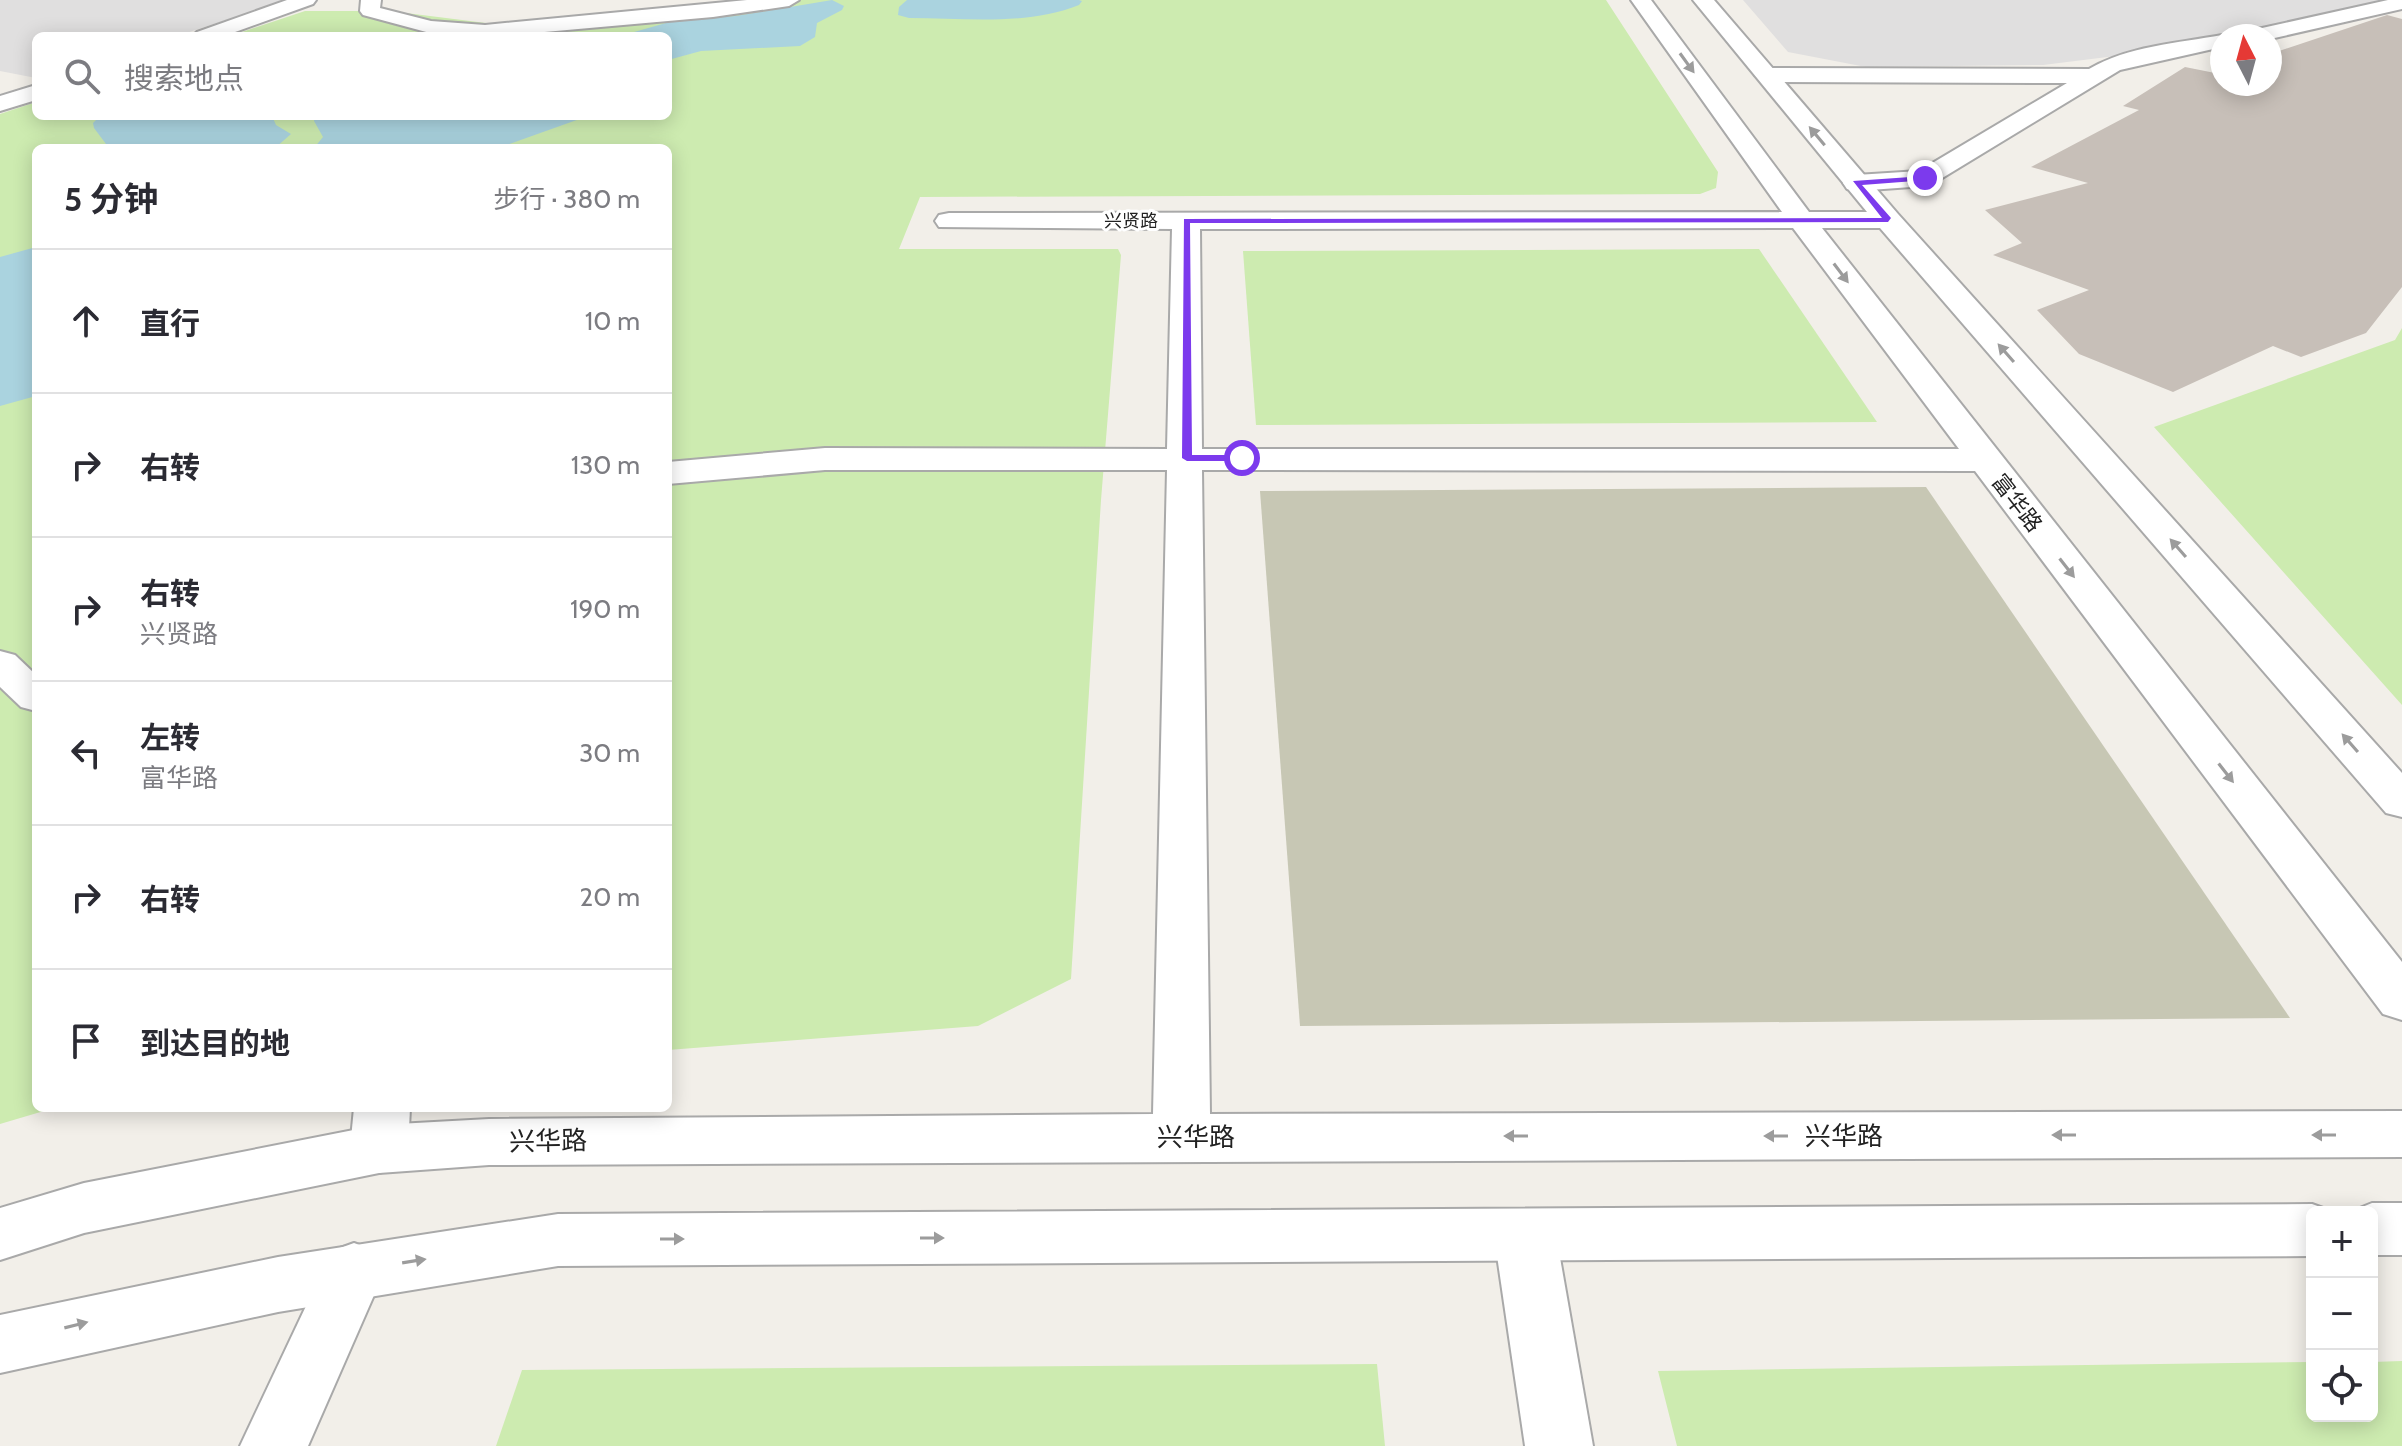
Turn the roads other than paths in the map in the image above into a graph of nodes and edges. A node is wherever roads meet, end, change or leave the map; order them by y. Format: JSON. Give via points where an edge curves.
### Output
{"nodes":[{"id":1,"x":371,"y":0,"type":"edge"},
{"id":2,"x":789,"y":0,"type":"edge"},
{"id":3,"x":1641,"y":0,"type":"edge"},
{"id":4,"x":1703,"y":0,"type":"edge"},
{"id":5,"x":314,"y":2,"type":"edge"},
{"id":6,"x":2402,"y":3,"type":"edge"},
{"id":7,"x":2282,"y":30,"type":"edge"},
{"id":8,"x":214,"y":32,"type":"edge"},
{"id":9,"x":2210,"y":43,"type":"edge"},
{"id":10,"x":1766,"y":75,"type":"junction"},
{"id":11,"x":2093,"y":76,"type":"junction"},
{"id":12,"x":32,"y":93,"type":"edge"},
{"id":13,"x":0,"y":104,"type":"edge"},
{"id":14,"x":1856,"y":183,"type":"junction"},
{"id":15,"x":1801,"y":220,"type":"junction"},
{"id":16,"x":1888,"y":220,"type":"junction"},
{"id":17,"x":949,"y":221,"type":"dead end"},
{"id":18,"x":1186,"y":221,"type":"junction"},
{"id":19,"x":1187,"y":458,"type":"junction"},
{"id":20,"x":1983,"y":460,"type":"junction"},
{"id":21,"x":672,"y":473,"type":"edge"},
{"id":22,"x":0,"y":664,"type":"edge"},
{"id":23,"x":32,"y":694,"type":"edge"},
{"id":24,"x":2402,"y":802,"type":"edge"},
{"id":25,"x":2402,"y":1000,"type":"edge"},
{"id":26,"x":380,"y":1129,"type":"edge"},
{"id":27,"x":2402,"y":1134,"type":"edge"},
{"id":28,"x":1181,"y":1137,"type":"junction"},
{"id":29,"x":2378,"y":1229,"type":"edge"},
{"id":30,"x":2402,"y":1229,"type":"edge"},
{"id":31,"x":2306,"y":1230,"type":"edge"},
{"id":32,"x":0,"y":1234,"type":"edge"},
{"id":33,"x":1525,"y":1235,"type":"junction"},
{"id":34,"x":354,"y":1270,"type":"junction"},
{"id":35,"x":0,"y":1344,"type":"edge"},
{"id":36,"x":274,"y":1446,"type":"edge"},
{"id":37,"x":1559,"y":1446,"type":"edge"}],
"edges":[{"from":1,"to":2,"type":"street","via":[[370,11],[398,20],[485,31]]},
{"from":3,"to":15,"type":"street","name":"富华路","one_way":true},
{"from":4,"to":10,"type":"street"},
{"from":5,"to":8,"type":"street"},
{"from":6,"to":7,"type":"street"},
{"from":9,"to":11,"type":"street","via":[[2151,54]]},
{"from":10,"to":11,"type":"street"},
{"from":14,"to":10,"type":"street","one_way":true},
{"from":11,"to":14,"type":"street","via":[[1925,178]]},
{"from":12,"to":13,"type":"street"},
{"from":14,"to":16,"type":"street"},
{"from":15,"to":16,"type":"street","name":"兴贤路"},
{"from":15,"to":18,"type":"street","name":"兴贤路"},
{"from":15,"to":20,"type":"street","name":"富华路","one_way":true},
{"from":24,"to":16,"type":"street","one_way":true},
{"from":17,"to":18,"type":"street","name":"兴贤路"},
{"from":18,"to":19,"type":"street"},
{"from":19,"to":20,"type":"street"},
{"from":19,"to":21,"type":"street","via":[[825,459]]},
{"from":19,"to":28,"type":"street"},
{"from":20,"to":25,"type":"street","name":"富华路","one_way":true},
{"from":22,"to":23,"type":"street"},
{"from":26,"to":28,"type":"street","name":"兴华路","via":[[524,1141]]},
{"from":26,"to":32,"type":"street","name":"兴华路"},
{"from":27,"to":28,"type":"street","name":"兴华路","one_way":true},
{"from":29,"to":30,"type":"street"},
{"from":31,"to":33,"type":"street"},
{"from":34,"to":33,"type":"street","one_way":true,"via":[[558,1240]]},
{"from":33,"to":37,"type":"street"},
{"from":35,"to":34,"type":"street","one_way":true,"via":[[104,1318]]},
{"from":34,"to":36,"type":"street"}]}
